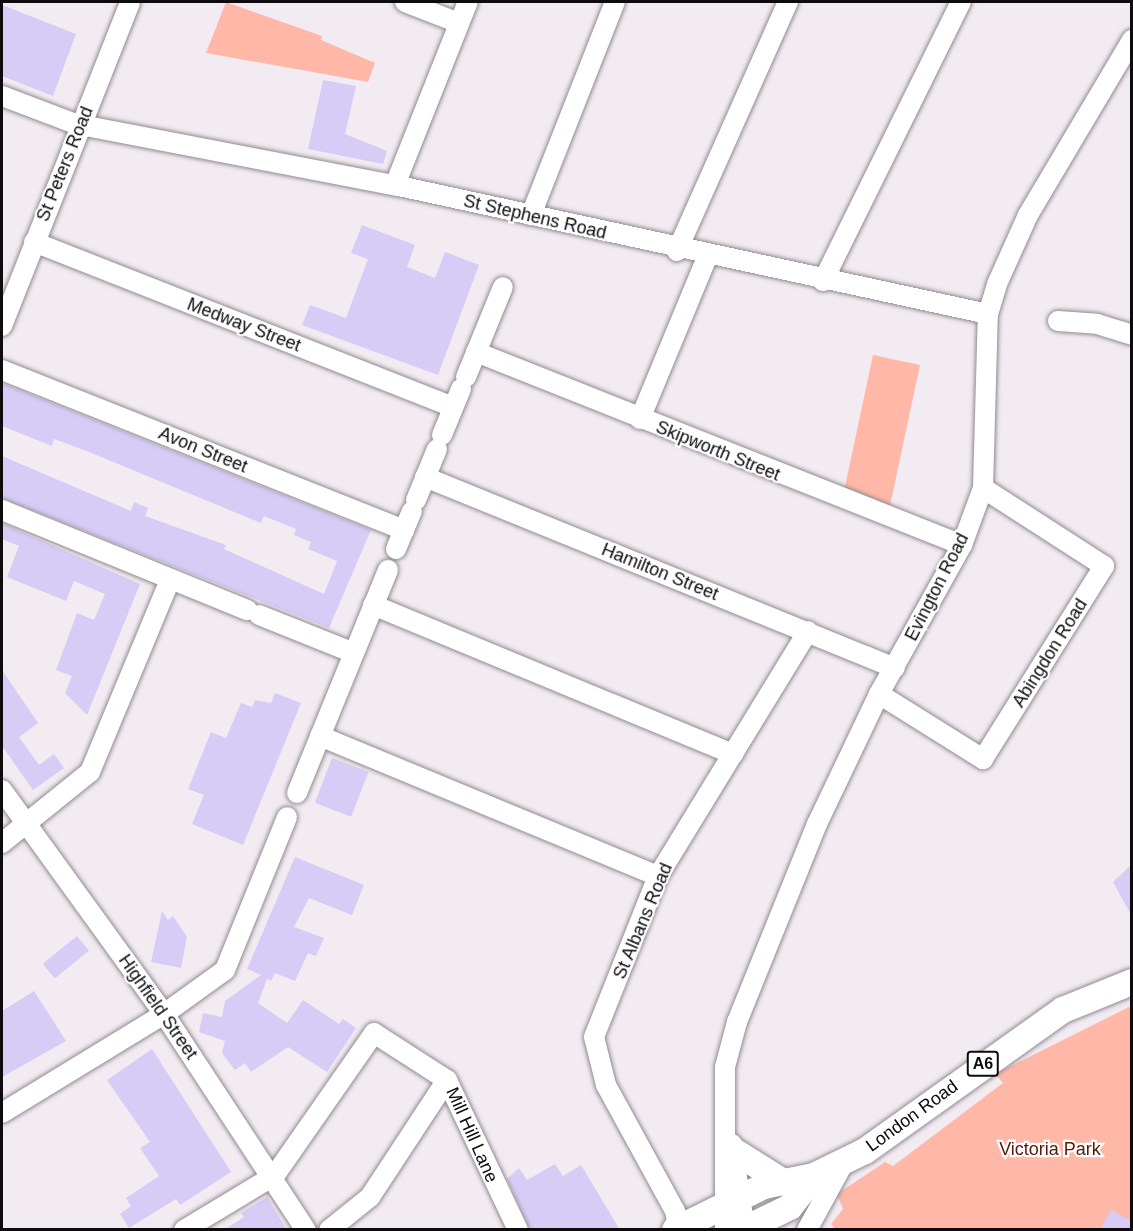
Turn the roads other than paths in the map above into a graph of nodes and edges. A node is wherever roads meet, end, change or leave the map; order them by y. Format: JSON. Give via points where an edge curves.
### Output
{"nodes":[{"id":1,"x":130,"y":2,"type":"edge"},
{"id":2,"x":405,"y":2,"type":"edge"},
{"id":3,"x":468,"y":2,"type":"edge"},
{"id":4,"x":615,"y":2,"type":"edge"},
{"id":5,"x":788,"y":2,"type":"edge"},
{"id":6,"x":961,"y":2,"type":"edge"},
{"id":7,"x":459,"y":23,"type":"junction"},
{"id":8,"x":1131,"y":40,"type":"edge"},
{"id":9,"x":2,"y":96,"type":"edge"},
{"id":10,"x":81,"y":125,"type":"junction"},
{"id":11,"x":394,"y":185,"type":"junction"},
{"id":12,"x":531,"y":215,"type":"junction"},
{"id":13,"x":34,"y":242,"type":"junction"},
{"id":14,"x":677,"y":251,"type":"junction"},
{"id":15,"x":707,"y":257,"type":"junction"},
{"id":16,"x":823,"y":281,"type":"junction"},
{"id":17,"x":503,"y":286,"type":"dead end"},
{"id":18,"x":988,"y":314,"type":"junction"},
{"id":19,"x":1058,"y":321,"type":"dead end"},
{"id":20,"x":2,"y":326,"type":"edge"},
{"id":21,"x":1131,"y":335,"type":"edge"},
{"id":22,"x":476,"y":352,"type":"junction"},
{"id":23,"x":2,"y":370,"type":"edge"},
{"id":24,"x":453,"y":407,"type":"junction"},
{"id":25,"x":640,"y":419,"type":"junction"},
{"id":26,"x":425,"y":477,"type":"junction"},
{"id":27,"x":983,"y":488,"type":"junction"},
{"id":28,"x":2,"y":510,"type":"edge"},
{"id":29,"x":404,"y":530,"type":"junction"},
{"id":30,"x":962,"y":545,"type":"junction"},
{"id":31,"x":396,"y":549,"type":"dead end"},
{"id":32,"x":388,"y":570,"type":"dead end"},
{"id":33,"x":170,"y":580,"type":"junction"},
{"id":34,"x":373,"y":605,"type":"junction"},
{"id":35,"x":808,"y":631,"type":"junction"},
{"id":36,"x":354,"y":653,"type":"junction"},
{"id":37,"x":895,"y":668,"type":"junction"},
{"id":38,"x":879,"y":694,"type":"junction"},
{"id":39,"x":321,"y":736,"type":"junction"},
{"id":40,"x":733,"y":754,"type":"junction"},
{"id":41,"x":2,"y":790,"type":"edge"},
{"id":42,"x":297,"y":793,"type":"dead end"},
{"id":43,"x":287,"y":817,"type":"dead end"},
{"id":44,"x":26,"y":825,"type":"junction"},
{"id":45,"x":2,"y":843,"type":"edge"},
{"id":46,"x":658,"y":876,"type":"junction"},
{"id":47,"x":1131,"y":982,"type":"edge"},
{"id":48,"x":164,"y":1014,"type":"junction"},
{"id":49,"x":447,"y":1080,"type":"junction"},
{"id":50,"x":2,"y":1113,"type":"edge"},
{"id":51,"x":729,"y":1143,"type":"junction"},
{"id":52,"x":844,"y":1162,"type":"junction"},
{"id":53,"x":275,"y":1175,"type":"junction"},
{"id":54,"x":814,"y":1176,"type":"junction"},
{"id":55,"x":780,"y":1180,"type":"junction"},
{"id":56,"x":737,"y":1220,"type":"edge"},
{"id":57,"x":676,"y":1228,"type":"edge"},
{"id":58,"x":184,"y":1230,"type":"edge"},
{"id":59,"x":306,"y":1230,"type":"edge"},
{"id":60,"x":329,"y":1230,"type":"edge"},
{"id":61,"x":518,"y":1230,"type":"edge"},
{"id":62,"x":807,"y":1230,"type":"edge"}],
"edges":[{"from":1,"to":10,"type":"street","name":"St Peters Road"},
{"from":2,"to":7,"type":"street"},
{"from":3,"to":7,"type":"street"},
{"from":4,"to":12,"type":"street"},
{"from":5,"to":14,"type":"street"},
{"from":6,"to":16,"type":"street"},
{"from":7,"to":11,"type":"street"},
{"from":8,"to":18,"type":"street","name":"Evington Road","via":[[1028,215]]},
{"from":9,"to":10,"type":"street","name":"St Stephens Road"},
{"from":10,"to":11,"type":"street","name":"St Stephens Road"},
{"from":10,"to":13,"type":"street","name":"St Peters Road"},
{"from":11,"to":12,"type":"street","name":"St Stephens Road"},
{"from":12,"to":14,"type":"street","name":"St Stephens Road"},
{"from":13,"to":20,"type":"street","name":"St Peters Road"},
{"from":13,"to":24,"type":"street","name":"Medway Street"},
{"from":14,"to":15,"type":"street","name":"St Stephens Road"},
{"from":15,"to":16,"type":"street","name":"St Stephens Road"},
{"from":15,"to":25,"type":"street"},
{"from":16,"to":18,"type":"street","name":"St Stephens Road"},
{"from":17,"to":22,"type":"street"},
{"from":18,"to":27,"type":"street","name":"Evington Road"},
{"from":19,"to":21,"type":"street","via":[[1097,324]]},
{"from":22,"to":24,"type":"street"},
{"from":22,"to":25,"type":"street","name":"Skipworth Street"},
{"from":23,"to":29,"type":"street","name":"Avon Street"},
{"from":24,"to":26,"type":"street"},
{"from":25,"to":30,"type":"street","name":"Skipworth Street"},
{"from":26,"to":29,"type":"street"},
{"from":26,"to":35,"type":"street","name":"Hamilton Street"},
{"from":27,"to":30,"type":"street","name":"Evington Road"},
{"from":27,"to":38,"type":"street","name":"Abingdon Road","via":[[1104,566],[983,759]]},
{"from":28,"to":33,"type":"street"},
{"from":29,"to":31,"type":"street"},
{"from":30,"to":37,"type":"street","name":"Evington Road"},
{"from":32,"to":34,"type":"street"},
{"from":33,"to":36,"type":"street"},
{"from":33,"to":44,"type":"street","via":[[90,772]]},
{"from":34,"to":36,"type":"street"},
{"from":34,"to":40,"type":"street"},
{"from":35,"to":37,"type":"street","name":"Hamilton Street"},
{"from":35,"to":40,"type":"street","name":"St Albans Road"},
{"from":36,"to":39,"type":"street"},
{"from":37,"to":38,"type":"street","name":"Evington Road"},
{"from":38,"to":51,"type":"street","name":"Evington Road","via":[[817,824],[737,1022],[725,1068]]},
{"from":39,"to":42,"type":"street"},
{"from":39,"to":46,"type":"street"},
{"from":40,"to":46,"type":"street","name":"St Albans Road"},
{"from":41,"to":44,"type":"street","name":"Highfield Street"},
{"from":43,"to":48,"type":"street","via":[[225,970]]},
{"from":44,"to":45,"type":"street"},
{"from":44,"to":48,"type":"street","name":"Highfield Street"},
{"from":46,"to":57,"type":"street","name":"St Albans Road","via":[[594,1037],[606,1085],[650,1164]]},
{"from":47,"to":52,"type":"main road","name":"London Road","number":"A6","via":[[1063,1010]]},
{"from":48,"to":50,"type":"street"},
{"from":48,"to":53,"type":"street","name":"Highfield Street"},
{"from":49,"to":53,"type":"street","name":"Mill Hill Lane","via":[[374,1032]]},
{"from":49,"to":60,"type":"street","via":[[370,1197]]},
{"from":49,"to":61,"type":"street","name":"Mill Hill Lane"},
{"from":51,"to":55,"type":"main road"},
{"from":51,"to":56,"type":"street","name":"Evington Road"},
{"from":52,"to":54,"type":"main road","name":"London Road","number":"A6"},
{"from":52,"to":62,"type":"street"},
{"from":53,"to":58,"type":"street"},
{"from":53,"to":59,"type":"street","name":"Highfield Street"},
{"from":54,"to":55,"type":"main road","name":"London Road","number":"A6"},
{"from":54,"to":56,"type":"main road","name":"London Road","number":"A6","via":[[790,1207]]},
{"from":55,"to":56,"type":"main road","name":"London Road","number":"A6"},
{"from":56,"to":57,"type":"main road","name":"London Road","number":"A6"}]}
